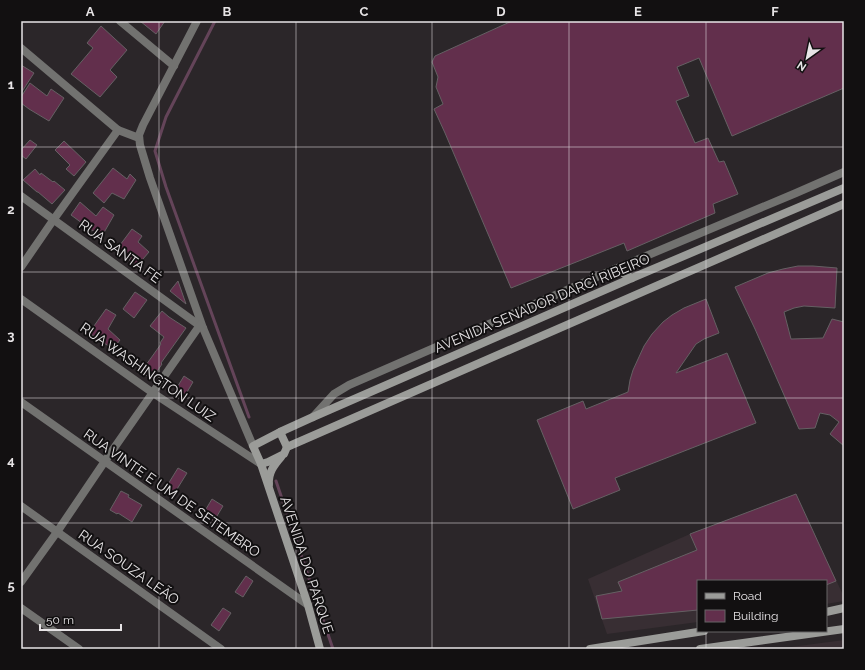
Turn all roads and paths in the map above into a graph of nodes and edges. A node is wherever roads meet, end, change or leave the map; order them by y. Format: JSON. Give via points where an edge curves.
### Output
{"nodes":[{"id":1,"x":120,"y":21,"type":"edge"},
{"id":2,"x":197,"y":21,"type":"edge"},
{"id":3,"x":21,"y":48,"type":"edge"},
{"id":4,"x":174,"y":66,"type":"junction"},
{"id":5,"x":118,"y":130,"type":"junction"},
{"id":6,"x":139,"y":138,"type":"junction"},
{"id":7,"x":844,"y":172,"type":"edge"},
{"id":8,"x":844,"y":188,"type":"edge"},
{"id":9,"x":21,"y":196,"type":"edge"},
{"id":10,"x":844,"y":204,"type":"edge"},
{"id":11,"x":54,"y":219,"type":"junction"},
{"id":12,"x":21,"y":267,"type":"edge"},
{"id":13,"x":615,"y":269,"type":"junction"},
{"id":14,"x":632,"y":278,"type":"junction"},
{"id":15,"x":21,"y":299,"type":"edge"},
{"id":16,"x":202,"y":327,"type":"junction"},
{"id":17,"x":153,"y":393,"type":"junction"},
{"id":18,"x":21,"y":402,"type":"edge"},
{"id":19,"x":313,"y":417,"type":"junction"},
{"id":20,"x":280,"y":432,"type":"junction"},
{"id":21,"x":253,"y":446,"type":"junction"},
{"id":22,"x":286,"y":451,"type":"junction"},
{"id":23,"x":105,"y":461,"type":"junction"},
{"id":24,"x":261,"y":464,"type":"junction"},
{"id":25,"x":269,"y":488,"type":"junction"},
{"id":26,"x":21,"y":506,"type":"edge"},
{"id":27,"x":57,"y":532,"type":"junction"},
{"id":28,"x":21,"y":582,"type":"edge"},
{"id":29,"x":308,"y":605,"type":"junction"},
{"id":30,"x":21,"y":608,"type":"edge"},
{"id":31,"x":844,"y":608,"type":"edge"},
{"id":32,"x":827,"y":612,"type":"edge"},
{"id":33,"x":844,"y":629,"type":"edge"},
{"id":34,"x":827,"y":631,"type":"edge"},
{"id":35,"x":698,"y":632,"type":"edge"},
{"id":36,"x":822,"y":632,"type":"edge"},
{"id":37,"x":80,"y":649,"type":"edge"},
{"id":38,"x":221,"y":649,"type":"edge"},
{"id":39,"x":320,"y":649,"type":"edge"},
{"id":40,"x":590,"y":649,"type":"edge"},
{"id":41,"x":700,"y":649,"type":"edge"}],
"edges":[{"from":1,"to":4,"type":"street"},
{"from":2,"to":4,"type":"street"},
{"from":3,"to":5,"type":"street"},
{"from":4,"to":6,"type":"street","via":[[143,125]]},
{"from":5,"to":6,"type":"street"},
{"from":5,"to":11,"type":"street"},
{"from":6,"to":16,"type":"street","via":[[143,158]]},
{"from":7,"to":13,"type":"street"},
{"from":8,"to":14,"type":"main road","name":"AVENIDA SENADOR DARCÍ RIBEIRO"},
{"from":9,"to":11,"type":"street","name":"RUA SANTA FÉ"},
{"from":10,"to":22,"type":"main road"},
{"from":11,"to":12,"type":"street"},
{"from":11,"to":16,"type":"street","name":"RUA SANTA FÉ"},
{"from":13,"to":14,"type":"main road"},
{"from":13,"to":19,"type":"street","via":[[349,385],[334,394]]},
{"from":14,"to":19,"type":"main road","name":"AVENIDA SENADOR DARCÍ RIBEIRO"},
{"from":15,"to":17,"type":"street","name":"RUA WASHINGTON LUIZ"},
{"from":16,"to":17,"type":"street"},
{"from":16,"to":21,"type":"street"},
{"from":17,"to":23,"type":"street"},
{"from":17,"to":24,"type":"street","name":"RUA WASHINGTON LUIZ"},
{"from":18,"to":23,"type":"street","name":"RUA VINTE E UM DE SETEMBRO"},
{"from":19,"to":20,"type":"main road","name":"AVENIDA SENADOR DARCÍ RIBEIRO"},
{"from":20,"to":21,"type":"main road","name":"AVENIDA SENADOR DARCÍ RIBEIRO"},
{"from":20,"to":22,"type":"main road"},
{"from":21,"to":24,"type":"main road","name":"AVENIDA DO PARQUE"},
{"from":22,"to":24,"type":"main road"},
{"from":22,"to":25,"type":"main road","via":[[271,470],[268,478]]},
{"from":23,"to":27,"type":"street"},
{"from":23,"to":29,"type":"street","name":"RUA VINTE E UM DE SETEMBRO"},
{"from":24,"to":25,"type":"main road","name":"AVENIDA DO PARQUE"},
{"from":25,"to":29,"type":"main road","name":"AVENIDA DO PARQUE"},
{"from":26,"to":27,"type":"street","name":"RUA SOUZA LEÃO"},
{"from":27,"to":28,"type":"street"},
{"from":27,"to":38,"type":"street","name":"RUA SOUZA LEÃO"},
{"from":29,"to":39,"type":"main road","name":"AVENIDA DO PARQUE"},
{"from":30,"to":37,"type":"street"},
{"from":31,"to":32,"type":"main road"},
{"from":33,"to":34,"type":"main road"},
{"from":35,"to":40,"type":"main road"},
{"from":36,"to":41,"type":"main road"}]}
